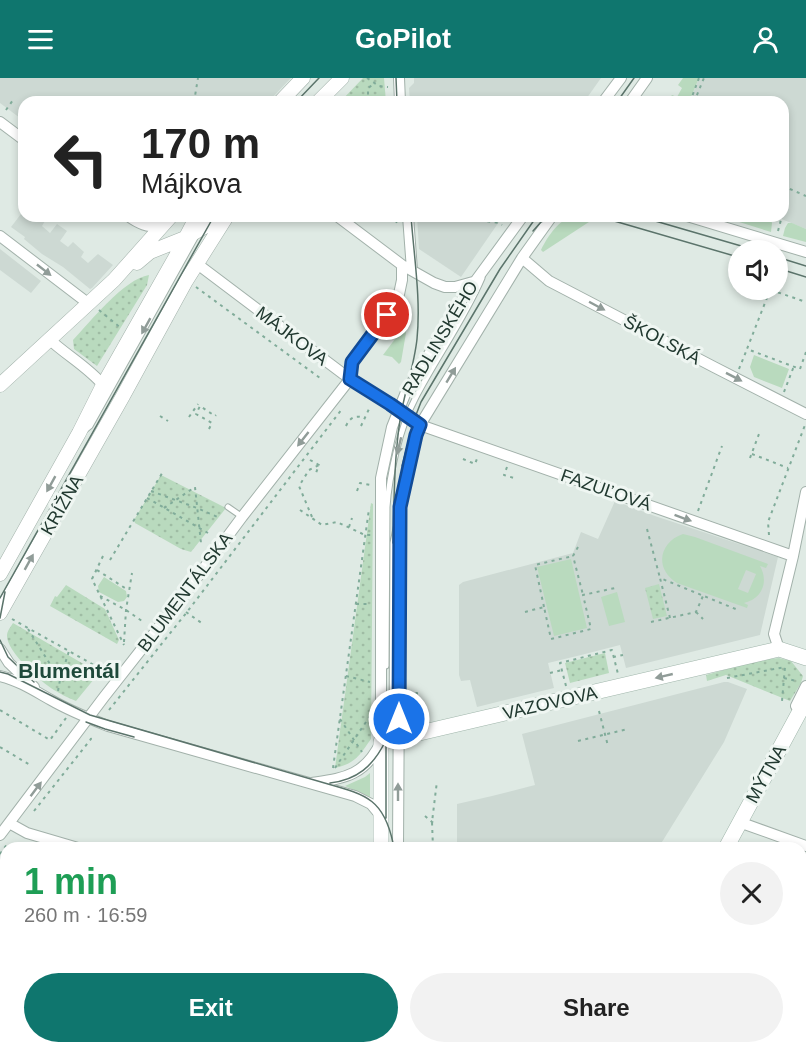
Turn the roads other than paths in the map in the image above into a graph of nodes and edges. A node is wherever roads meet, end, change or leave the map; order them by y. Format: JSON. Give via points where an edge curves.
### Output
{"nodes":[{"id":1,"x":303,"y":78,"type":"edge"},
{"id":2,"x":342,"y":78,"type":"edge"},
{"id":3,"x":399,"y":78,"type":"edge"},
{"id":4,"x":621,"y":78,"type":"edge"},
{"id":5,"x":647,"y":78,"type":"edge"},
{"id":6,"x":286,"y":96,"type":"edge"},
{"id":7,"x":324,"y":96,"type":"edge"},
{"id":8,"x":400,"y":96,"type":"edge"},
{"id":9,"x":608,"y":96,"type":"edge"},
{"id":10,"x":634,"y":96,"type":"edge"},
{"id":11,"x":0,"y":122,"type":"edge"},
{"id":12,"x":18,"y":136,"type":"edge"},
{"id":13,"x":136,"y":222,"type":"edge"},
{"id":14,"x":166,"y":222,"type":"edge"},
{"id":15,"x":194,"y":222,"type":"edge"},
{"id":16,"x":205,"y":222,"type":"edge"},
{"id":17,"x":214,"y":222,"type":"edge"},
{"id":18,"x":220,"y":222,"type":"edge"},
{"id":19,"x":345,"y":222,"type":"edge"},
{"id":20,"x":404,"y":222,"type":"edge"},
{"id":21,"x":519,"y":222,"type":"edge"},
{"id":22,"x":548,"y":222,"type":"edge"},
{"id":23,"x":707,"y":222,"type":"edge"},
{"id":24,"x":161,"y":227,"type":"junction"},
{"id":25,"x":200,"y":230,"type":"junction"},
{"id":26,"x":0,"y":236,"type":"edge"},
{"id":27,"x":185,"y":238,"type":"junction"},
{"id":28,"x":150,"y":252,"type":"junction"},
{"id":29,"x":806,"y":252,"type":"edge"},
{"id":30,"x":522,"y":258,"type":"junction"},
{"id":31,"x":185,"y":260,"type":"junction"},
{"id":32,"x":489,"y":262,"type":"junction"},
{"id":33,"x":407,"y":267,"type":"junction"},
{"id":34,"x":114,"y":280,"type":"junction"},
{"id":35,"x":473,"y":282,"type":"junction"},
{"id":36,"x":94,"y":307,"type":"junction"},
{"id":37,"x":49,"y":339,"type":"junction"},
{"id":38,"x":346,"y":376,"type":"junction"},
{"id":39,"x":0,"y":385,"type":"edge"},
{"id":40,"x":103,"y":385,"type":"junction"},
{"id":41,"x":403,"y":413,"type":"junction"},
{"id":42,"x":806,"y":414,"type":"edge"},
{"id":43,"x":420,"y":425,"type":"junction"},
{"id":44,"x":80,"y":433,"type":"junction"},
{"id":45,"x":806,"y":492,"type":"edge"},
{"id":46,"x":228,"y":507,"type":"dead end"},
{"id":47,"x":400,"y":507,"type":"junction"},
{"id":48,"x":242,"y":517,"type":"junction"},
{"id":49,"x":793,"y":556,"type":"junction"},
{"id":50,"x":0,"y":574,"type":"edge"},
{"id":51,"x":6,"y":616,"type":"edge"},
{"id":52,"x":0,"y":649,"type":"edge"},
{"id":53,"x":779,"y":649,"type":"junction"},
{"id":54,"x":804,"y":661,"type":"edge"},
{"id":55,"x":0,"y":676,"type":"edge"},
{"id":56,"x":806,"y":686,"type":"edge"},
{"id":57,"x":41,"y":694,"type":"junction"},
{"id":58,"x":806,"y":700,"type":"edge"},
{"id":59,"x":88,"y":718,"type":"junction"},
{"id":60,"x":388,"y":737,"type":"junction"},
{"id":61,"x":785,"y":740,"type":"junction"},
{"id":62,"x":312,"y":783,"type":"junction"},
{"id":63,"x":381,"y":816,"type":"junction"},
{"id":64,"x":739,"y":822,"type":"junction"},
{"id":65,"x":9,"y":823,"type":"junction"},
{"id":66,"x":0,"y":835,"type":"edge"},
{"id":67,"x":58,"y":842,"type":"edge"},
{"id":68,"x":381,"y":842,"type":"edge"},
{"id":69,"x":397,"y":842,"type":"edge"},
{"id":70,"x":729,"y":842,"type":"edge"},
{"id":71,"x":795,"y":842,"type":"edge"}],
"edges":[{"from":1,"to":6,"type":"street"},
{"from":2,"to":7,"type":"street"},
{"from":3,"to":8,"type":"street"},
{"from":4,"to":9,"type":"street"},
{"from":5,"to":10,"type":"street"},
{"from":11,"to":12,"type":"street"},
{"from":13,"to":24,"type":"street"},
{"from":14,"to":24,"type":"street"},
{"from":15,"to":27,"type":"street"},
{"from":16,"to":25,"type":"lane"},
{"from":17,"to":25,"type":"street"},
{"from":18,"to":31,"type":"street"},
{"from":19,"to":33,"type":"street"},
{"from":20,"to":33,"type":"street","name":"BLUMENTÁLSKA"},
{"from":21,"to":32,"type":"street","name":"RADLINSKÉHO"},
{"from":22,"to":30,"type":"street","name":"RADLINSKÉHO"},
{"from":23,"to":29,"type":"street"},
{"from":24,"to":34,"type":"street"},
{"from":25,"to":27,"type":"street"},
{"from":25,"to":31,"type":"lane"},
{"from":26,"to":36,"type":"street","one_way":true},
{"from":27,"to":28,"type":"street"},
{"from":27,"to":31,"type":"street"},
{"from":28,"to":31,"type":"street"},
{"from":28,"to":34,"type":"street"},
{"from":30,"to":42,"type":"street","name":"ŠKOLSKÁ","one_way":true,"via":[[549,281]]},
{"from":43,"to":30,"type":"street","name":"RADLINSKÉHO","one_way":true},
{"from":31,"to":38,"type":"street","name":"MÁJKOVA"},
{"from":31,"to":40,"type":"street","name":"KRÍŽNA"},
{"from":31,"to":44,"type":"lane","one_way":true,"via":[[90,426]]},
{"from":51,"to":31,"type":"street","name":"KRÍŽNA","one_way":true,"via":[[123,396]]},
{"from":32,"to":35,"type":"street","name":"RADLINSKÉHO"},
{"from":32,"to":41,"type":"lane","name":"RADLINSKÉHO","via":[[472,301]]},
{"from":33,"to":35,"type":"street","via":[[445,287]]},
{"from":33,"to":38,"type":"street","name":"BLUMENTÁLSKA","via":[[398,299]]},
{"from":34,"to":36,"type":"street"},
{"from":35,"to":41,"type":"street","name":"RADLINSKÉHO","via":[[406,392]]},
{"from":36,"to":37,"type":"street"},
{"from":37,"to":39,"type":"street"},
{"from":37,"to":40,"type":"street"},
{"from":38,"to":41,"type":"street","name":"MÁJKOVA"},
{"from":38,"to":48,"type":"street","name":"BLUMENTÁLSKA","one_way":true,"via":[[339,393]]},
{"from":40,"to":44,"type":"street","name":"KRÍŽNA"},
{"from":41,"to":43,"type":"street","name":"MÁJKOVA"},
{"from":41,"to":60,"type":"street","name":"RADLINSKÉHO","one_way":true,"via":[[392,427],[381,478]]},
{"from":43,"to":47,"type":"street","name":"RADLINSKÉHO"},
{"from":43,"to":49,"type":"street","name":"FAZUĽOVÁ","one_way":true},
{"from":44,"to":50,"type":"street","name":"KRÍŽNA","one_way":true},
{"from":45,"to":49,"type":"street"},
{"from":46,"to":48,"type":"lane"},
{"from":47,"to":60,"type":"street","name":"RADLINSKÉHO"},
{"from":47,"to":60,"type":"lane","name":"RADLINSKÉHO","via":[[393,543]]},
{"from":48,"to":59,"type":"street","name":"BLUMENTÁLSKA"},
{"from":49,"to":53,"type":"street","via":[[774,634]]},
{"from":52,"to":57,"type":"street"},
{"from":53,"to":54,"type":"main road","name":"VAZOVOVA"},
{"from":53,"to":60,"type":"main road","name":"VAZOVOVA","one_way":true},
{"from":55,"to":57,"type":"street"},
{"from":56,"to":61,"type":"street","via":[[787,724]]},
{"from":57,"to":59,"type":"street"},
{"from":58,"to":61,"type":"main road","name":"MÝTNA"},
{"from":59,"to":62,"type":"street"},
{"from":65,"to":59,"type":"street","name":"BLUMENTÁLSKA","one_way":true},
{"from":60,"to":62,"type":"street","via":[[371,759],[350,775]]},
{"from":60,"to":63,"type":"main road","name":"RADLINSKÉHO"},
{"from":69,"to":60,"type":"street","name":"RADLINSKÉHO","one_way":true},
{"from":61,"to":64,"type":"main road","name":"MÝTNA"},
{"from":62,"to":63,"type":"street","via":[[360,798]]},
{"from":63,"to":68,"type":"main road","name":"RADLINSKÉHO"},
{"from":64,"to":70,"type":"main road","name":"MÝTNA"},
{"from":64,"to":71,"type":"street"},
{"from":65,"to":66,"type":"street","name":"BLUMENTÁLSKA"},
{"from":65,"to":67,"type":"street"}]}
